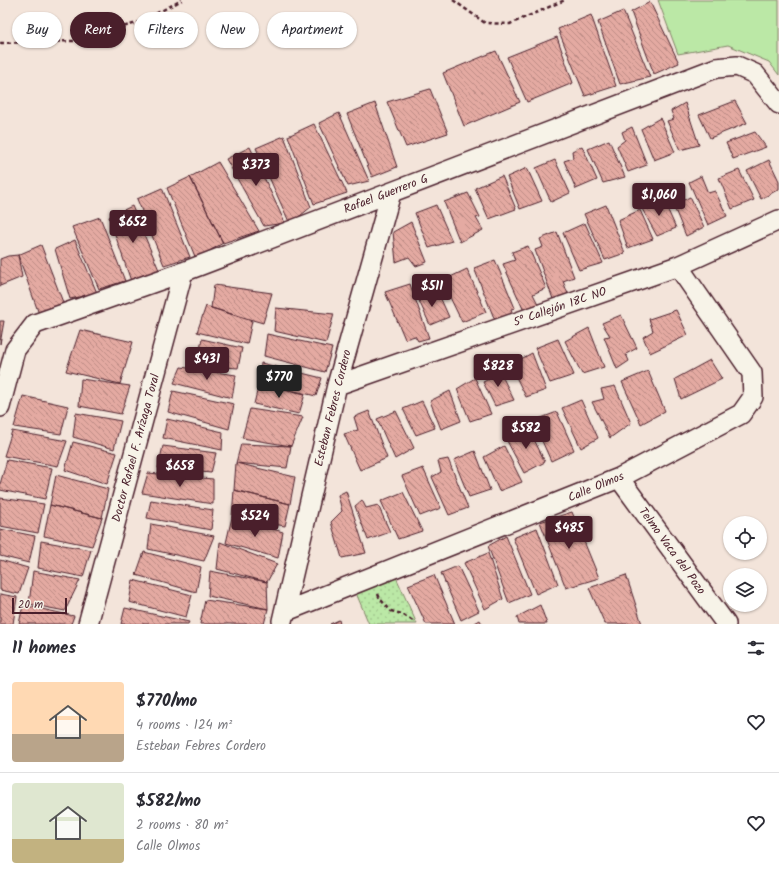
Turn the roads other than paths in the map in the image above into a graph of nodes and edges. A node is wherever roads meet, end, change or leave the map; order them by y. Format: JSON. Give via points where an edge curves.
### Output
{"nodes":[{"id":1,"x":779,"y":104,"type":"edge"},
{"id":2,"x":391,"y":193,"type":"junction"},
{"id":3,"x":779,"y":220,"type":"edge"},
{"id":4,"x":678,"y":266,"type":"junction"},
{"id":5,"x":183,"y":272,"type":"junction"},
{"id":6,"x":337,"y":384,"type":"junction"},
{"id":7,"x":0,"y":407,"type":"edge"},
{"id":8,"x":619,"y":478,"type":"junction"},
{"id":9,"x":282,"y":618,"type":"edge"},
{"id":10,"x":718,"y":622,"type":"edge"},
{"id":11,"x":88,"y":624,"type":"edge"}],
"edges":[{"from":1,"to":2,"type":"street","name":"Rafael Guerrero G","via":[[755,74],[737,66],[716,68]]},
{"from":2,"to":5,"type":"street","name":"Rafael Guerrero G"},
{"from":2,"to":6,"type":"street","name":"Esteban Febres Cordero"},
{"from":3,"to":4,"type":"street","name":"5° Callejón 18C NO"},
{"from":4,"to":6,"type":"street","name":"5° Callejón 18C NO"},
{"from":4,"to":8,"type":"street","name":"Calle Olmos","via":[[752,373],[753,397],[741,414]]},
{"from":5,"to":7,"type":"street","name":"Rafael Guerrero G","via":[[35,324],[15,350]]},
{"from":5,"to":11,"type":"street","name":"Doctor Rafael F. Arízaga Toral"},
{"from":6,"to":9,"type":"street","name":"Esteban Febres Cordero"},
{"from":8,"to":9,"type":"street","name":"Calle Olmos"},
{"from":8,"to":10,"type":"street","name":"Telmo Vaca del Pozo"}]}
